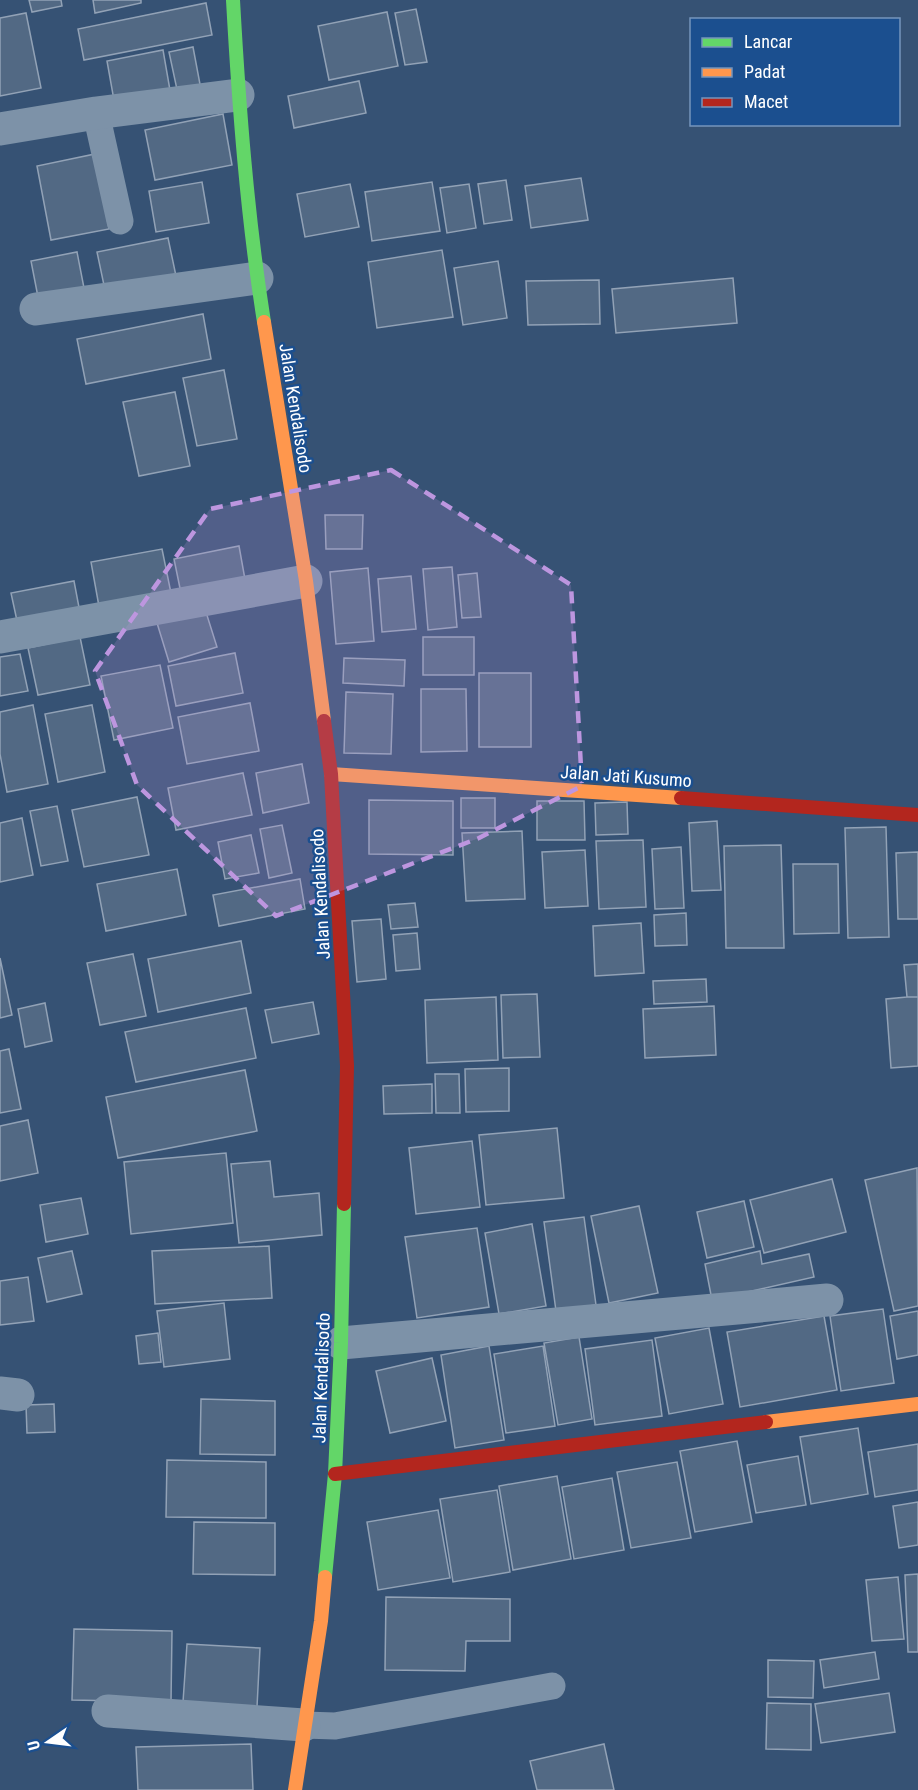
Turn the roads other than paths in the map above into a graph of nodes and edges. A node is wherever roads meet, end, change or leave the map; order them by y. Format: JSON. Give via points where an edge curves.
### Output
{"nodes":[{"id":1,"x":233,"y":0,"type":"edge"},
{"id":2,"x":238,"y":95,"type":"junction"},
{"id":3,"x":96,"y":113,"type":"junction"},
{"id":4,"x":0,"y":129,"type":"edge"},
{"id":5,"x":120,"y":221,"type":"dead end"},
{"id":6,"x":257,"y":278,"type":"junction"},
{"id":7,"x":36,"y":309,"type":"dead end"},
{"id":8,"x":306,"y":581,"type":"junction"},
{"id":9,"x":0,"y":637,"type":"edge"},
{"id":10,"x":331,"y":774,"type":"junction"},
{"id":11,"x":918,"y":815,"type":"edge"},
{"id":12,"x":827,"y":1300,"type":"dead end"},
{"id":13,"x":341,"y":1343,"type":"junction"},
{"id":14,"x":918,"y":1404,"type":"edge"},
{"id":15,"x":335,"y":1474,"type":"junction"},
{"id":16,"x":552,"y":1686,"type":"dead end"},
{"id":17,"x":108,"y":1712,"type":"dead end"},
{"id":18,"x":304,"y":1725,"type":"junction"},
{"id":19,"x":295,"y":1790,"type":"edge"}],
"edges":[{"from":1,"to":2,"type":"street","name":"Jalan Kendalisodo"},
{"from":2,"to":3,"type":"street"},
{"from":2,"to":6,"type":"street","name":"Jalan Kendalisodo"},
{"from":3,"to":4,"type":"street"},
{"from":3,"to":5,"type":"lane"},
{"from":6,"to":7,"type":"street"},
{"from":6,"to":8,"type":"street","name":"Jalan Kendalisodo"},
{"from":8,"to":9,"type":"street"},
{"from":8,"to":10,"type":"street","name":"Jalan Kendalisodo"},
{"from":10,"to":11,"type":"street","name":"Jalan Jati Kusumo"},
{"from":10,"to":13,"type":"street","name":"Jalan Kendalisodo","via":[[347,1066]]},
{"from":12,"to":13,"type":"street"},
{"from":13,"to":15,"type":"street","name":"Jalan Kendalisodo"},
{"from":14,"to":15,"type":"street"},
{"from":15,"to":18,"type":"street","name":"Jalan Kendalisodo","via":[[321,1621]]},
{"from":16,"to":18,"type":"lane","via":[[334,1726]]},
{"from":17,"to":18,"type":"street"},
{"from":18,"to":19,"type":"street","name":"Jalan Kendalisodo"}]}
